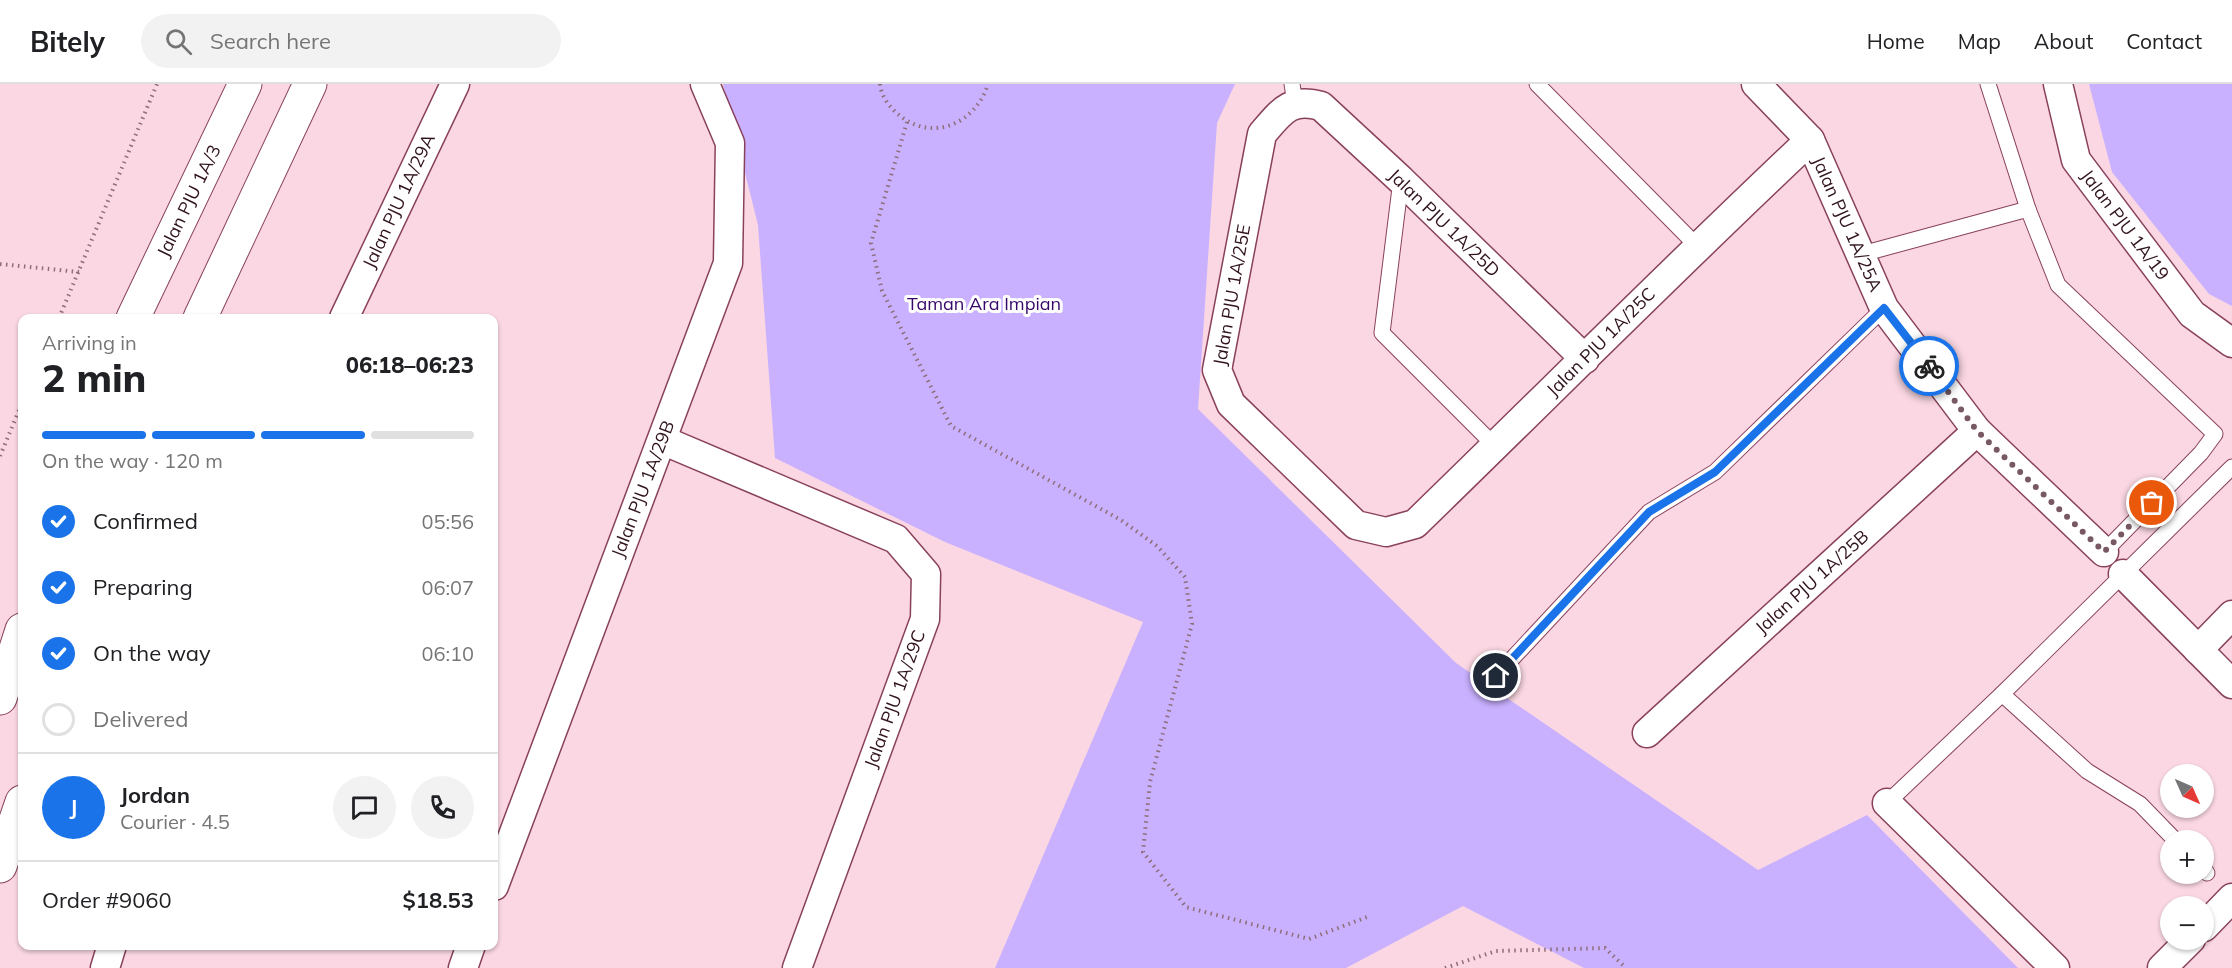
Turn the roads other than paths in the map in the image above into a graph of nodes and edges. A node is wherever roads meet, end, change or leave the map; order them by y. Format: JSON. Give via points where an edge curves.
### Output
{"nodes":[{"id":1,"x":245,"y":84,"type":"edge"},
{"id":2,"x":310,"y":84,"type":"edge"},
{"id":3,"x":455,"y":84,"type":"edge"},
{"id":4,"x":705,"y":84,"type":"edge"},
{"id":5,"x":1537,"y":84,"type":"edge"},
{"id":6,"x":1756,"y":84,"type":"edge"},
{"id":7,"x":1989,"y":84,"type":"edge"},
{"id":8,"x":2058,"y":84,"type":"edge"},
{"id":9,"x":1294,"y":93,"type":"edge"},
{"id":10,"x":1810,"y":140,"type":"junction"},
{"id":11,"x":1401,"y":180,"type":"junction"},
{"id":12,"x":2028,"y":209,"type":"junction"},
{"id":13,"x":1697,"y":246,"type":"junction"},
{"id":14,"x":1862,"y":254,"type":"junction"},
{"id":15,"x":1884,"y":308,"type":"junction"},
{"id":16,"x":135,"y":314,"type":"edge"},
{"id":17,"x":202,"y":314,"type":"edge"},
{"id":18,"x":346,"y":314,"type":"edge"},
{"id":19,"x":2232,"y":343,"type":"edge"},
{"id":20,"x":1585,"y":359,"type":"junction"},
{"id":21,"x":1977,"y":431,"type":"junction"},
{"id":22,"x":662,"y":440,"type":"junction"},
{"id":23,"x":1495,"y":446,"type":"junction"},
{"id":24,"x":2232,"y":467,"type":"edge"},
{"id":25,"x":1386,"y":532,"type":"joint"},
{"id":26,"x":2104,"y":552,"type":"joint"},
{"id":27,"x":2123,"y":574,"type":"junction"},
{"id":28,"x":2232,"y":615,"type":"edge"},
{"id":29,"x":18,"y":642,"type":"edge"},
{"id":30,"x":2198,"y":650,"type":"junction"},
{"id":31,"x":1496,"y":676,"type":"dead end"},
{"id":32,"x":2232,"y":684,"type":"edge"},
{"id":33,"x":2002,"y":694,"type":"junction"},
{"id":34,"x":0,"y":698,"type":"edge"},
{"id":35,"x":1647,"y":733,"type":"dead end"},
{"id":36,"x":1887,"y":803,"type":"joint"},
{"id":37,"x":18,"y":814,"type":"edge"},
{"id":38,"x":2165,"y":830,"type":"edge"},
{"id":39,"x":0,"y":866,"type":"edge"},
{"id":40,"x":498,"y":875,"type":"edge"},
{"id":41,"x":2232,"y":898,"type":"edge"},
{"id":42,"x":2214,"y":917,"type":"edge"},
{"id":43,"x":110,"y":950,"type":"edge"},
{"id":44,"x":469,"y":950,"type":"edge"},
{"id":45,"x":2180,"y":950,"type":"edge"},
{"id":46,"x":105,"y":968,"type":"edge"},
{"id":47,"x":463,"y":968,"type":"edge"},
{"id":48,"x":797,"y":968,"type":"edge"},
{"id":49,"x":2055,"y":968,"type":"edge"},
{"id":50,"x":2162,"y":968,"type":"edge"}],
"edges":[{"from":1,"to":16,"type":"street","name":"Jalan PJU 1A/3"},
{"from":2,"to":17,"type":"street"},
{"from":3,"to":18,"type":"street","name":"Jalan PJU 1A/29A"},
{"from":4,"to":22,"type":"street","name":"Jalan PJU 1A/29B","via":[[729,143],[728,263]]},
{"from":5,"to":13,"type":"lane"},
{"from":6,"to":10,"type":"street","name":"Jalan PJU 1A/25A"},
{"from":7,"to":12,"type":"lane"},
{"from":8,"to":19,"type":"street","name":"Jalan PJU 1A/19","via":[[2076,160],[2192,314]]},
{"from":9,"to":11,"type":"street","name":"Jalan PJU 1A/25D","via":[[1321,106]]},
{"from":9,"to":25,"type":"street","name":"Jalan PJU 1A/25E","via":[[1262,134],[1217,370],[1231,404],[1356,525]]},
{"from":10,"to":13,"type":"street","name":"Jalan PJU 1A/25C"},
{"from":10,"to":14,"type":"street","name":"Jalan PJU 1A/25A"},
{"from":11,"to":20,"type":"street","name":"Jalan PJU 1A/25D"},
{"from":11,"to":23,"type":"lane","via":[[1382,333]]},
{"from":12,"to":14,"type":"lane"},
{"from":12,"to":26,"type":"lane","via":[[2058,285],[2215,434]]},
{"from":13,"to":20,"type":"street","name":"Jalan PJU 1A/25C"},
{"from":14,"to":15,"type":"street","name":"Jalan PJU 1A/25A"},
{"from":15,"to":21,"type":"street","name":"Jalan PJU 1A/25A"},
{"from":15,"to":31,"type":"lane","via":[[1715,472],[1649,512]]},
{"from":20,"to":23,"type":"street","name":"Jalan PJU 1A/25C"},
{"from":21,"to":26,"type":"street","name":"Jalan PJU 1A/25A"},
{"from":21,"to":35,"type":"street","name":"Jalan PJU 1A/25B"},
{"from":22,"to":40,"type":"street","name":"Jalan PJU 1A/29B"},
{"from":22,"to":48,"type":"street","name":"Jalan PJU 1A/29C","via":[[896,539],[926,574],[925,619]]},
{"from":23,"to":25,"type":"street","name":"Jalan PJU 1A/25C","via":[[1415,524]]},
{"from":24,"to":27,"type":"lane"},
{"from":27,"to":30,"type":"street"},
{"from":27,"to":33,"type":"lane"},
{"from":28,"to":30,"type":"street"},
{"from":29,"to":34,"type":"street"},
{"from":30,"to":32,"type":"street"},
{"from":33,"to":36,"type":"lane"},
{"from":33,"to":38,"type":"lane","via":[[2087,771],[2140,804]]},
{"from":36,"to":49,"type":"street"},
{"from":37,"to":39,"type":"street"},
{"from":41,"to":42,"type":"street"},
{"from":43,"to":46,"type":"street"},
{"from":44,"to":47,"type":"street"},
{"from":45,"to":50,"type":"street"}]}
